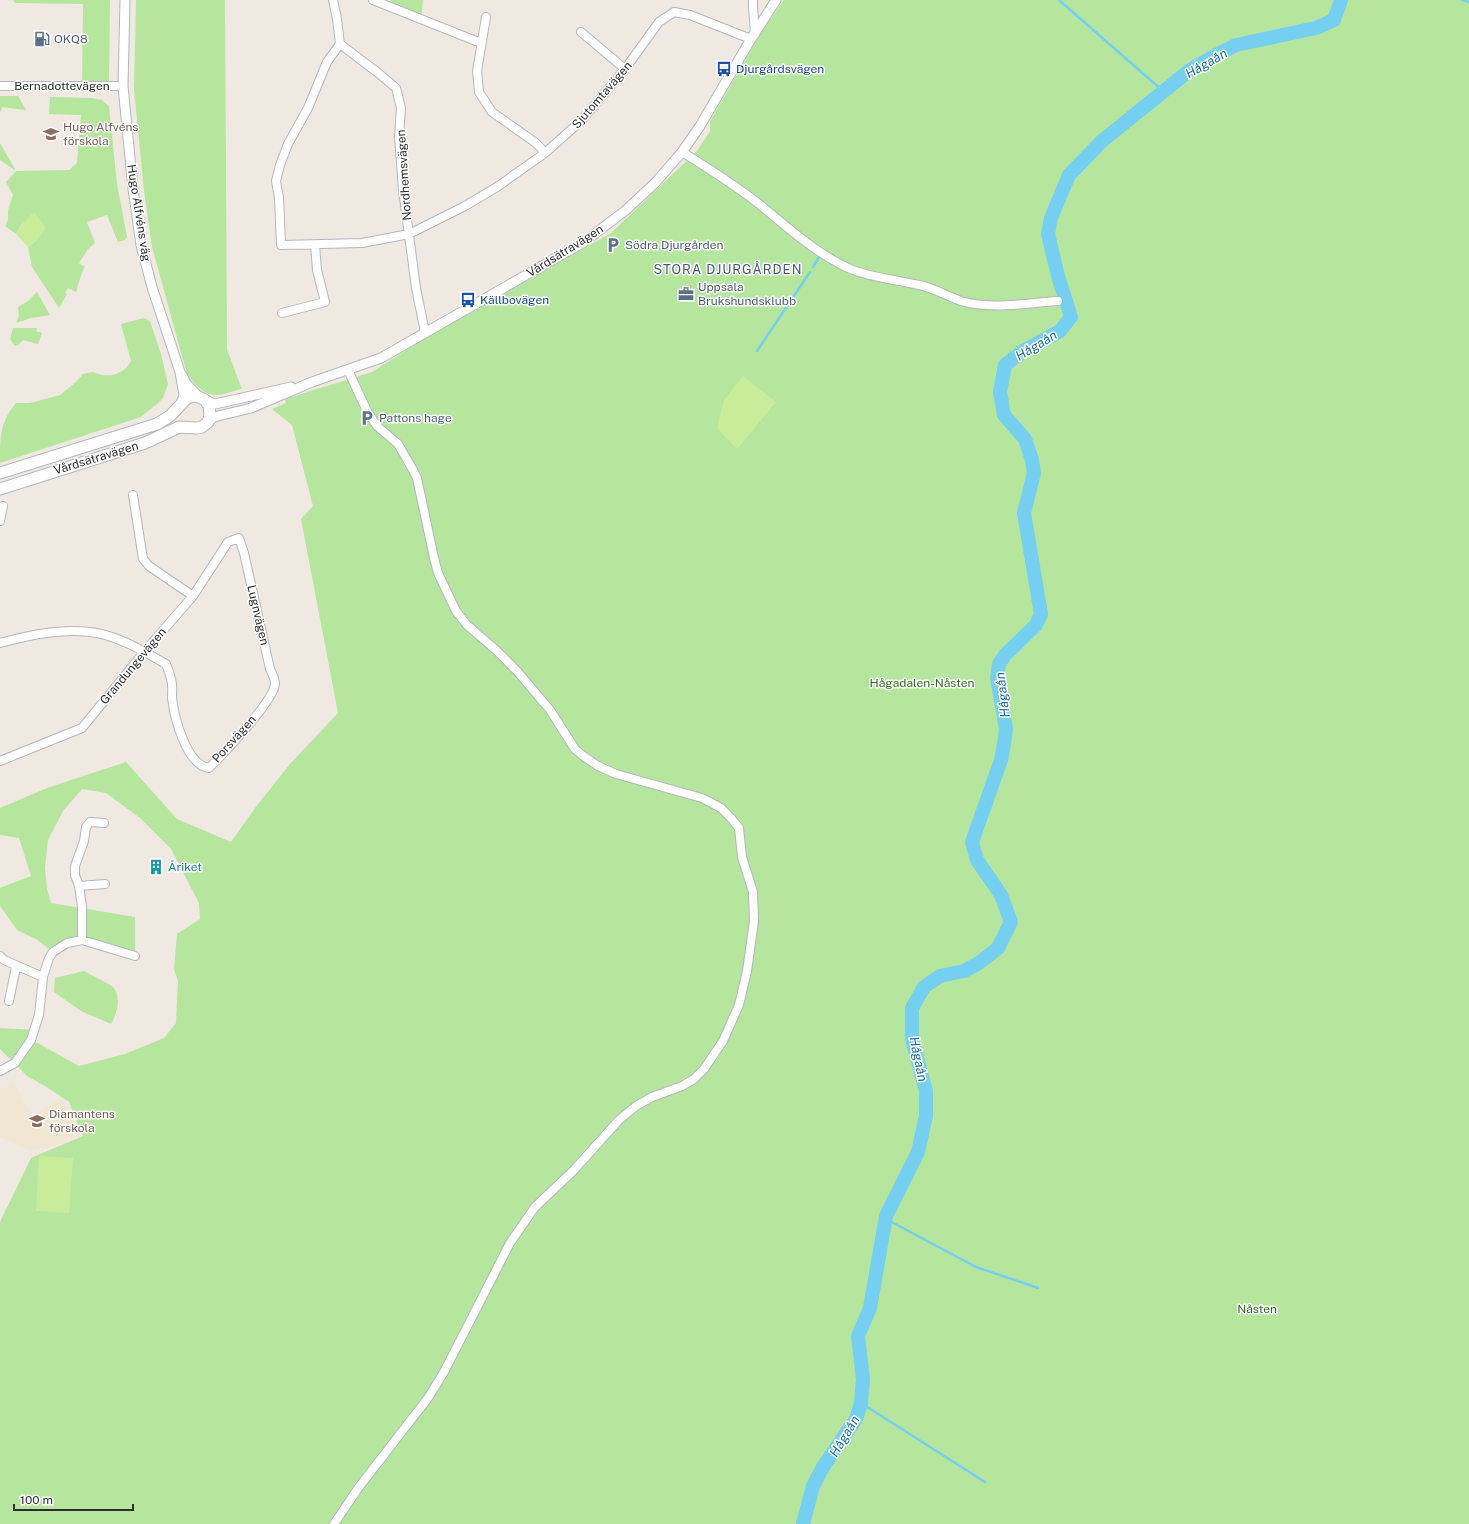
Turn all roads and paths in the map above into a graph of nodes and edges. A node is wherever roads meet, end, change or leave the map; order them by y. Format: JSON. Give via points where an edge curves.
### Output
{"nodes":[{"id":1,"x":125,"y":0,"type":"edge"},
{"id":2,"x":333,"y":0,"type":"edge"},
{"id":3,"x":373,"y":0,"type":"edge"},
{"id":4,"x":753,"y":0,"type":"edge"},
{"id":5,"x":776,"y":0,"type":"edge"},
{"id":6,"x":486,"y":17,"type":"dead end"},
{"id":7,"x":581,"y":32,"type":"dead end"},
{"id":8,"x":753,"y":36,"type":"junction"},
{"id":9,"x":481,"y":43,"type":"junction"},
{"id":10,"x":340,"y":44,"type":"junction"},
{"id":11,"x":625,"y":69,"type":"junction"},
{"id":12,"x":0,"y":86,"type":"edge"},
{"id":13,"x":123,"y":86,"type":"junction"},
{"id":14,"x":682,"y":152,"type":"junction"},
{"id":15,"x":545,"y":154,"type":"junction"},
{"id":16,"x":409,"y":234,"type":"junction"},
{"id":17,"x":315,"y":245,"type":"junction"},
{"id":18,"x":1058,"y":301,"type":"dead end"},
{"id":19,"x":282,"y":313,"type":"dead end"},
{"id":20,"x":425,"y":332,"type":"junction"},
{"id":21,"x":348,"y":370,"type":"junction"},
{"id":22,"x":180,"y":372,"type":"junction"},
{"id":23,"x":312,"y":382,"type":"junction"},
{"id":24,"x":202,"y":399,"type":"junction"},
{"id":25,"x":180,"y":406,"type":"junction"},
{"id":26,"x":208,"y":422,"type":"junction"},
{"id":27,"x":190,"y":428,"type":"junction"},
{"id":28,"x":0,"y":473,"type":"edge"},
{"id":29,"x":0,"y":489,"type":"edge"},
{"id":30,"x":133,"y":495,"type":"dead end"},
{"id":31,"x":3,"y":506,"type":"dead end"},
{"id":32,"x":0,"y":521,"type":"edge"},
{"id":33,"x":238,"y":538,"type":"joint"},
{"id":34,"x":193,"y":596,"type":"junction"},
{"id":35,"x":0,"y":643,"type":"edge"},
{"id":36,"x":145,"y":651,"type":"junction"},
{"id":37,"x":272,"y":692,"type":"joint"},
{"id":38,"x":0,"y":761,"type":"edge"},
{"id":39,"x":104,"y":823,"type":"dead end"},
{"id":40,"x":105,"y":884,"type":"dead end"},
{"id":41,"x":79,"y":886,"type":"junction"},
{"id":42,"x":82,"y":940,"type":"junction"},
{"id":43,"x":0,"y":956,"type":"edge"},
{"id":44,"x":135,"y":956,"type":"dead end"},
{"id":45,"x":16,"y":966,"type":"junction"},
{"id":46,"x":43,"y":977,"type":"junction"},
{"id":47,"x":9,"y":1001,"type":"dead end"},
{"id":48,"x":0,"y":1071,"type":"edge"},
{"id":49,"x":334,"y":1524,"type":"edge"}],
"edges":[{"from":1,"to":13,"type":"street","name":"Hugo Alfvéns väg"},
{"from":2,"to":10,"type":"street"},
{"from":3,"to":9,"type":"street"},
{"from":4,"to":8,"type":"street"},
{"from":5,"to":8,"type":"street","name":"Vårdsätravägen"},
{"from":6,"to":9,"type":"street"},
{"from":7,"to":11,"type":"street"},
{"from":8,"to":11,"type":"street","name":"Sjutomtavägen","via":[[674,12],[659,22]]},
{"from":8,"to":14,"type":"street","name":"Vårdsätravägen"},
{"from":9,"to":15,"type":"street","via":[[477,71],[479,92],[492,112],[536,143]]},
{"from":10,"to":16,"type":"street","name":"Nordhemsvägen","via":[[396,88],[401,108],[403,190]]},
{"from":10,"to":17,"type":"street","via":[[327,62],[308,108],[288,144],[276,181],[281,245]]},
{"from":11,"to":15,"type":"street","name":"Sjutomtavägen","via":[[582,120]]},
{"from":12,"to":13,"type":"street","name":"Bernadottevägen"},
{"from":13,"to":22,"type":"street","name":"Hugo Alfvéns väg","via":[[141,245]]},
{"from":14,"to":18,"type":"street","via":[[730,183],[809,245],[841,265],[867,274],[924,286],[981,305]]},
{"from":14,"to":20,"type":"street","name":"Vårdsätravägen","via":[[655,183],[626,210],[584,242]]},
{"from":15,"to":16,"type":"street","name":"Sjutomtavägen","via":[[465,206]]},
{"from":16,"to":17,"type":"street","via":[[362,243]]},
{"from":16,"to":20,"type":"street","name":"Nordhemsvägen"},
{"from":17,"to":19,"type":"street","via":[[317,270],[325,302]]},
{"from":20,"to":21,"type":"street","name":"Vårdsätravägen","via":[[381,358]]},
{"from":21,"to":23,"type":"street","name":"Vårdsätravägen"},
{"from":21,"to":49,"type":"street","via":[[367,411],[377,426],[398,444],[417,478],[438,573],[456,611],[467,625],[517,671],[550,710],[575,749],[582,755],[616,774],[702,798],[721,808],[731,818],[739,828],[742,857],[753,892],[754,922],[739,1005],[723,1041],[704,1069],[682,1086],[636,1106],[619,1120],[573,1171],[535,1207],[510,1243],[428,1398],[359,1487]]},
{"from":22,"to":24,"type":"street","name":"Hugo Alfvéns väg","via":[[186,383]]},
{"from":22,"to":25,"type":"street","name":"Hugo Alfvéns väg","via":[[184,396]]},
{"from":23,"to":24,"type":"street","name":"Vårdsätravägen","via":[[244,396],[228,402],[214,404]]},
{"from":23,"to":26,"type":"street","name":"Vårdsätravägen","via":[[251,408],[214,417]]},
{"from":24,"to":25,"type":"main road","via":[[193,396],[187,398]]},
{"from":24,"to":26,"type":"main road","via":[[211,411]]},
{"from":25,"to":27,"type":"main road","via":[[179,416]]},
{"from":25,"to":28,"type":"main road","name":"Vårdsätravägen","via":[[156,424]]},
{"from":26,"to":27,"type":"main road","via":[[202,427]]},
{"from":27,"to":29,"type":"main road","name":"Vårdsätravägen","via":[[179,427],[145,442]]},
{"from":30,"to":34,"type":"street","via":[[143,559],[149,566]]},
{"from":31,"to":32,"type":"street"},
{"from":33,"to":34,"type":"street","name":"Grandungevägen","via":[[228,542]]},
{"from":33,"to":37,"type":"street","name":"Lugnvägen","via":[[244,553],[275,683]]},
{"from":34,"to":36,"type":"street","name":"Grandungevägen"},
{"from":35,"to":36,"type":"street","via":[[35,634],[78,631],[115,638]]},
{"from":36,"to":37,"type":"street","name":"Porsvägen","via":[[166,664],[172,680],[172,699],[179,732],[192,757],[203,767],[209,768],[220,757],[264,706]]},
{"from":36,"to":38,"type":"street","name":"Grandungevägen","via":[[82,728]]},
{"from":39,"to":41,"type":"street","via":[[90,822],[86,827],[84,842],[75,866]]},
{"from":40,"to":41,"type":"street"},
{"from":41,"to":42,"type":"street"},
{"from":42,"to":44,"type":"street"},
{"from":42,"to":46,"type":"street","via":[[67,943],[53,952]]},
{"from":43,"to":45,"type":"street"},
{"from":45,"to":46,"type":"street"},
{"from":45,"to":47,"type":"street"},
{"from":46,"to":48,"type":"street","via":[[39,1015],[31,1040],[15,1063]]}]}
